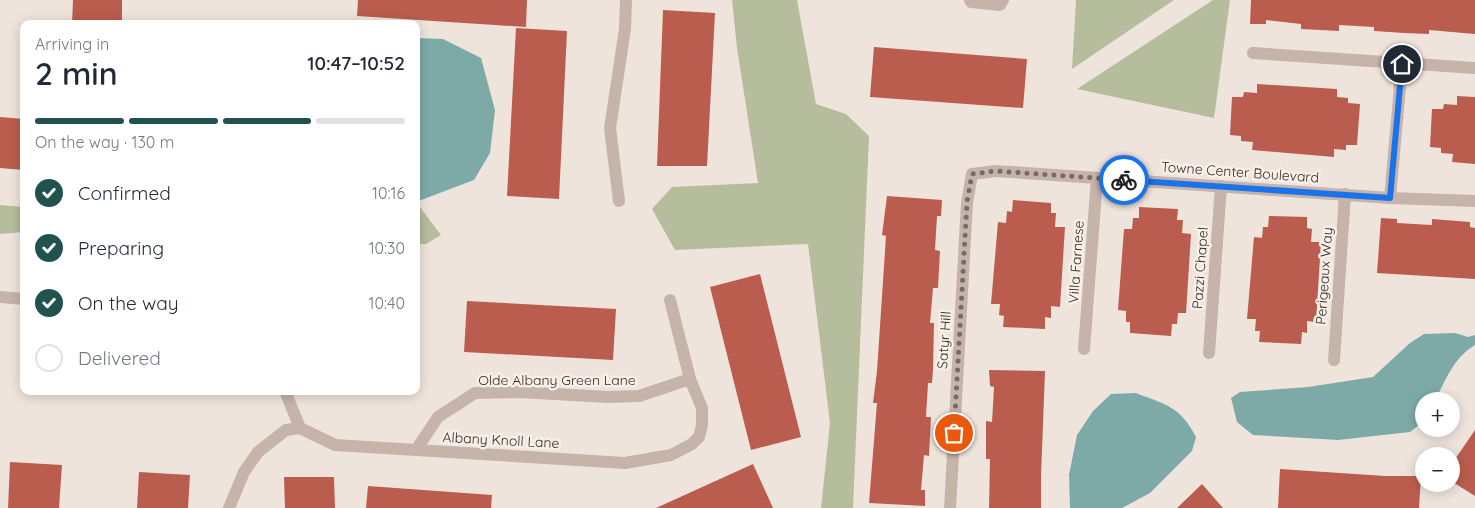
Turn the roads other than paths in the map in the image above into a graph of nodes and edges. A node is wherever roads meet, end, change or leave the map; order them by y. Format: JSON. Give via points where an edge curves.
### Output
{"nodes":[{"id":1,"x":626,"y":0,"type":"edge"},
{"id":2,"x":970,"y":0,"type":"edge"},
{"id":3,"x":1003,"y":0,"type":"edge"},
{"id":4,"x":1253,"y":53,"type":"dead end"},
{"id":5,"x":1402,"y":64,"type":"junction"},
{"id":6,"x":1475,"y":68,"type":"edge"},
{"id":7,"x":972,"y":174,"type":"joint"},
{"id":8,"x":1097,"y":178,"type":"junction"},
{"id":9,"x":1221,"y":186,"type":"junction"},
{"id":10,"x":1345,"y":194,"type":"junction"},
{"id":11,"x":1390,"y":198,"type":"junction"},
{"id":12,"x":619,"y":201,"type":"dead end"},
{"id":13,"x":1475,"y":201,"type":"edge"},
{"id":14,"x":0,"y":297,"type":"edge"},
{"id":15,"x":20,"y":298,"type":"edge"},
{"id":16,"x":670,"y":300,"type":"dead end"},
{"id":17,"x":1084,"y":349,"type":"dead end"},
{"id":18,"x":1209,"y":353,"type":"dead end"},
{"id":19,"x":1334,"y":360,"type":"dead end"},
{"id":20,"x":690,"y":379,"type":"junction"},
{"id":21,"x":287,"y":395,"type":"edge"},
{"id":22,"x":300,"y":428,"type":"junction"},
{"id":23,"x":416,"y":450,"type":"junction"},
{"id":24,"x":229,"y":508,"type":"edge"},
{"id":25,"x":950,"y":508,"type":"edge"}],
"edges":[{"from":1,"to":12,"type":"street","via":[[610,128]]},
{"from":2,"to":3,"type":"street","via":[[1000,5]]},
{"from":4,"to":5,"type":"street"},
{"from":5,"to":6,"type":"street"},
{"from":5,"to":11,"type":"street"},
{"from":7,"to":8,"type":"street","name":"Towne Center Boulevard","via":[[996,171]]},
{"from":7,"to":25,"type":"street","name":"Satyr Hill","via":[[967,202]]},
{"from":8,"to":9,"type":"street","name":"Towne Center Boulevard"},
{"from":8,"to":17,"type":"street","name":"Villa Farnese"},
{"from":9,"to":10,"type":"street","name":"Towne Center Boulevard"},
{"from":9,"to":18,"type":"street","name":"Pazzi Chapel"},
{"from":10,"to":11,"type":"street","name":"Towne Center Boulevard"},
{"from":10,"to":19,"type":"street","name":"Perigeaux Way"},
{"from":11,"to":13,"type":"street","name":"Towne Center Boulevard"},
{"from":14,"to":15,"type":"street"},
{"from":16,"to":20,"type":"street"},
{"from":20,"to":23,"type":"street","name":"Olde Albany Green Lane","via":[[639,396],[519,392],[475,394],[438,418]]},
{"from":20,"to":23,"type":"street","name":"Albany Knoll Lane","via":[[702,408],[702,425],[692,444],[671,454],[625,463]]},
{"from":21,"to":22,"type":"street"},
{"from":22,"to":23,"type":"street","name":"Albany Knoll Lane","via":[[335,445]]},
{"from":22,"to":24,"type":"street","via":[[286,430],[258,452],[244,472]]}]}
